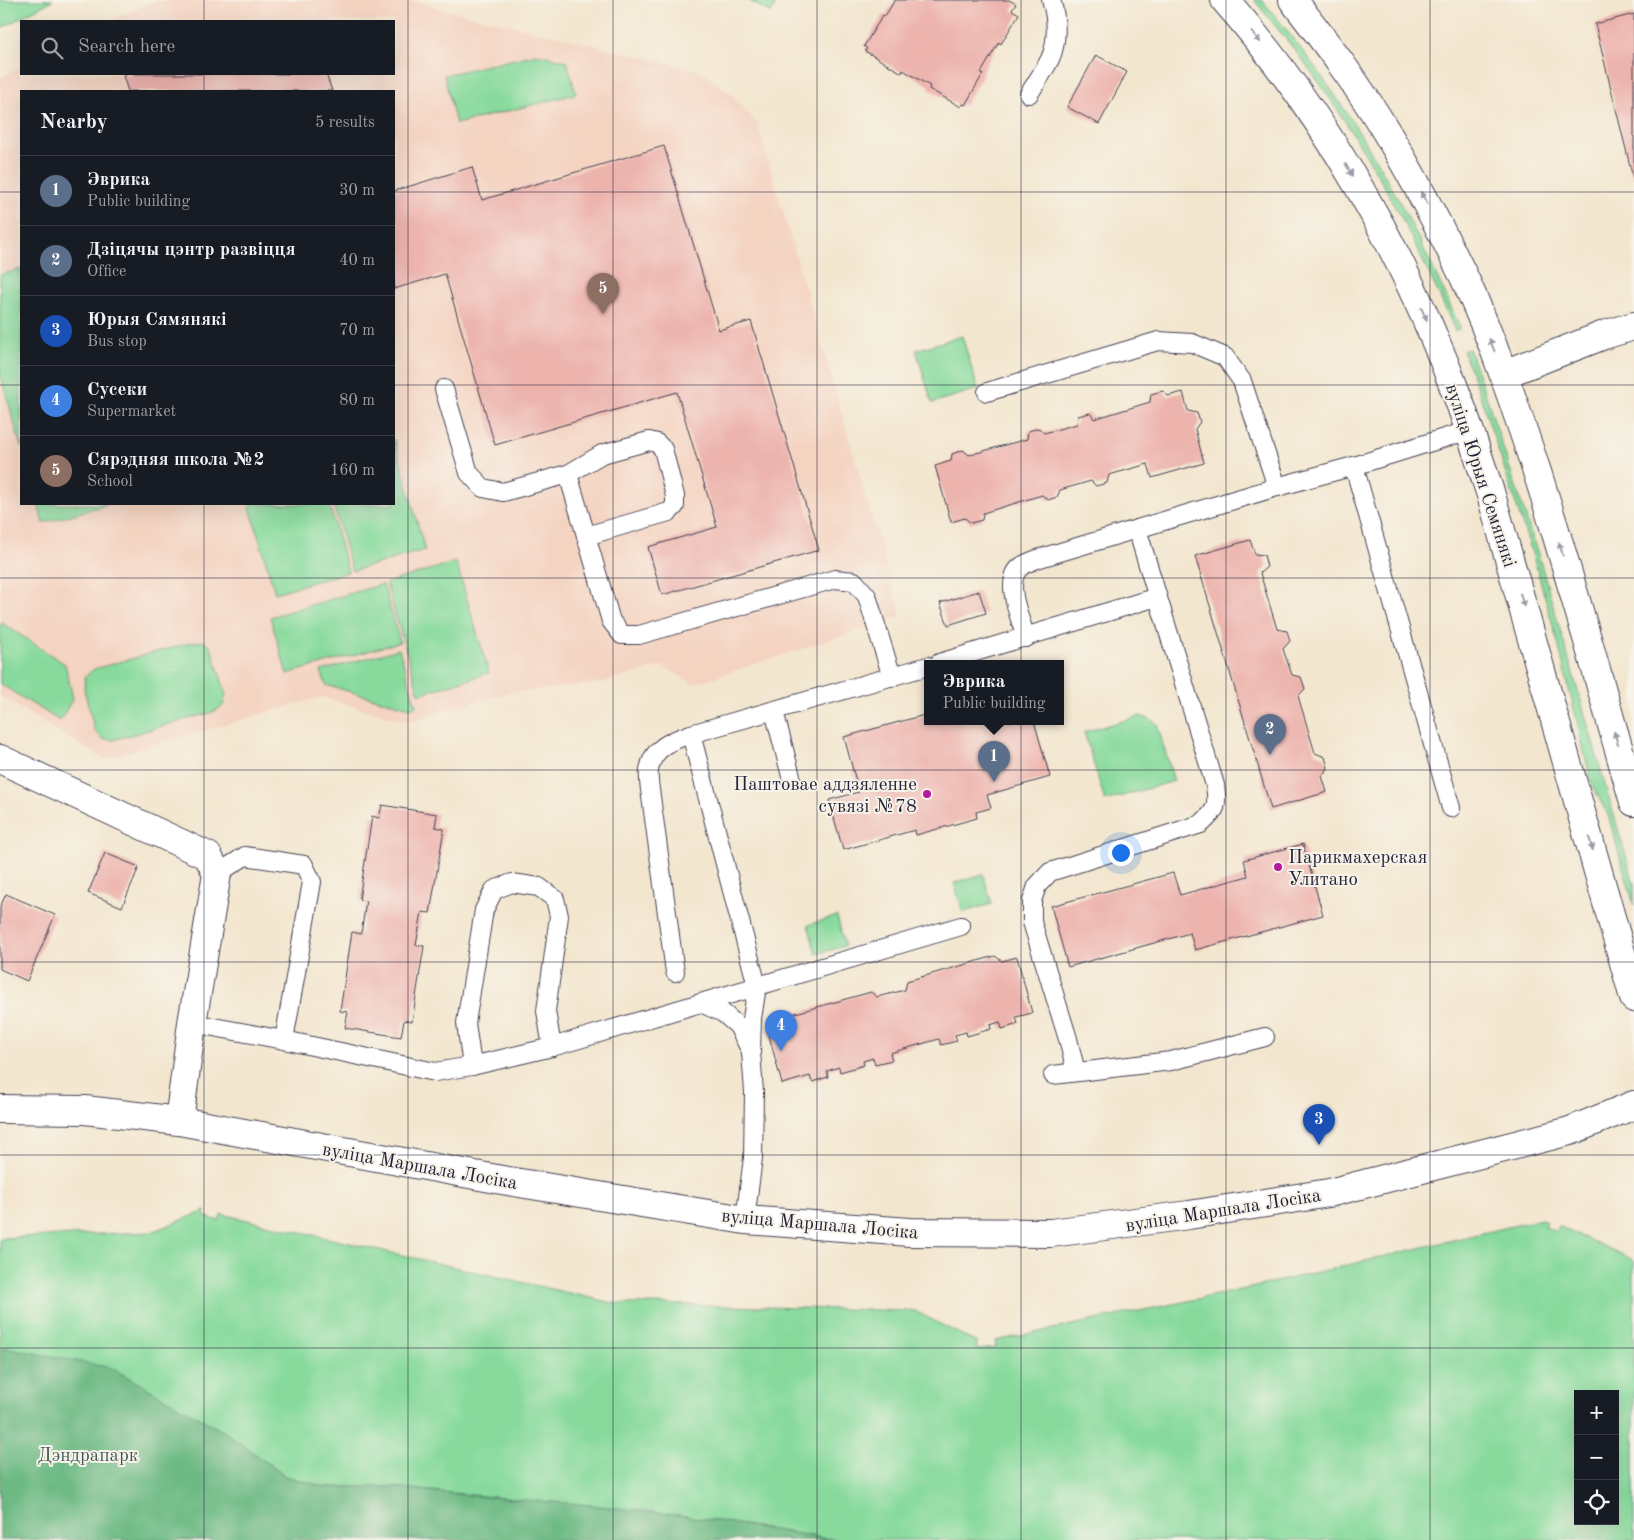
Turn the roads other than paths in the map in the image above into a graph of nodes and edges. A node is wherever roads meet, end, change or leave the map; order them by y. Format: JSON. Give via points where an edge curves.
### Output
{"nodes":[{"id":1,"x":1051,"y":0,"type":"edge"},
{"id":2,"x":1225,"y":0,"type":"edge"},
{"id":3,"x":1293,"y":0,"type":"edge"},
{"id":4,"x":1029,"y":94,"type":"dead end"},
{"id":5,"x":1634,"y":326,"type":"edge"},
{"id":6,"x":1504,"y":374,"type":"junction"},
{"id":7,"x":444,"y":389,"type":"dead end"},
{"id":8,"x":987,"y":392,"type":"dead end"},
{"id":9,"x":1470,"y":430,"type":"junction"},
{"id":10,"x":1354,"y":466,"type":"junction"},
{"id":11,"x":568,"y":474,"type":"junction"},
{"id":12,"x":1277,"y":488,"type":"junction"},
{"id":13,"x":1137,"y":529,"type":"junction"},
{"id":14,"x":586,"y":536,"type":"junction"},
{"id":15,"x":1158,"y":597,"type":"junction"},
{"id":16,"x":1026,"y":638,"type":"junction"},
{"id":17,"x":949,"y":660,"type":"edge"},
{"id":18,"x":924,"y":667,"type":"edge"},
{"id":19,"x":892,"y":677,"type":"junction"},
{"id":20,"x":774,"y":711,"type":"junction"},
{"id":21,"x":691,"y":734,"type":"junction"},
{"id":22,"x":0,"y":759,"type":"edge"},
{"id":23,"x":791,"y":776,"type":"dead end"},
{"id":24,"x":1634,"y":802,"type":"edge"},
{"id":25,"x":1451,"y":808,"type":"dead end"},
{"id":26,"x":217,"y":874,"type":"junction"},
{"id":27,"x":961,"y":926,"type":"dead end"},
{"id":28,"x":675,"y":972,"type":"dead end"},
{"id":29,"x":757,"y":986,"type":"junction"},
{"id":30,"x":1634,"y":998,"type":"edge"},
{"id":31,"x":701,"y":1003,"type":"junction"},
{"id":32,"x":192,"y":1023,"type":"junction"},
{"id":33,"x":1265,"y":1037,"type":"dead end"},
{"id":34,"x":284,"y":1040,"type":"junction"},
{"id":35,"x":552,"y":1047,"type":"junction"},
{"id":36,"x":751,"y":1052,"type":"junction"},
{"id":37,"x":472,"y":1066,"type":"junction"},
{"id":38,"x":1076,"y":1072,"type":"junction"},
{"id":39,"x":1053,"y":1075,"type":"dead end"},
{"id":40,"x":1634,"y":1106,"type":"edge"},
{"id":41,"x":0,"y":1109,"type":"edge"},
{"id":42,"x":179,"y":1121,"type":"junction"},
{"id":43,"x":745,"y":1220,"type":"junction"}],
"edges":[{"from":1,"to":4,"type":"lane","via":[[1056,18],[1054,44],[1050,60]]},
{"from":2,"to":9,"type":"main road","name":"вуліца Юрыя Семянякі","one_way":true,"via":[[1294,85],[1377,220],[1442,356]]},
{"from":6,"to":3,"type":"main road","one_way":true,"via":[[1464,278],[1387,132],[1338,58]]},
{"from":5,"to":6,"type":"main road"},
{"from":24,"to":6,"type":"main road","one_way":true,"via":[[1552,521]]},
{"from":7,"to":11,"type":"lane","via":[[469,473],[483,488],[502,492]]},
{"from":8,"to":12,"type":"lane","via":[[1158,341],[1192,343],[1225,358],[1242,381]]},
{"from":9,"to":10,"type":"lane"},
{"from":9,"to":30,"type":"main road","name":"вуліца Юрыя Семянякі","one_way":true,"via":[[1510,558]]},
{"from":10,"to":12,"type":"lane"},
{"from":10,"to":25,"type":"lane"},
{"from":11,"to":14,"type":"lane"},
{"from":11,"to":14,"type":"lane","via":[[602,454],[649,441],[663,449],[675,506],[669,512]]},
{"from":12,"to":13,"type":"lane"},
{"from":13,"to":15,"type":"lane"},
{"from":13,"to":16,"type":"lane","via":[[1020,566],[1013,578],[1012,593]]},
{"from":14,"to":19,"type":"lane","via":[[611,621],[622,635],[639,635],[835,579],[854,581],[867,596]]},
{"from":15,"to":16,"type":"lane"},
{"from":15,"to":38,"type":"lane","via":[[1215,785],[1217,801],[1212,814],[1201,824],[1050,872],[1038,886],[1032,901],[1032,922]]},
{"from":16,"to":17,"type":"lane"},
{"from":18,"to":19,"type":"lane"},
{"from":19,"to":20,"type":"lane"},
{"from":20,"to":21,"type":"lane"},
{"from":20,"to":23,"type":"lane"},
{"from":21,"to":28,"type":"lane","via":[[659,750],[650,764],[649,782]]},
{"from":21,"to":29,"type":"lane"},
{"from":22,"to":26,"type":"main road","via":[[208,856]]},
{"from":26,"to":32,"type":"main road"},
{"from":26,"to":34,"type":"lane","via":[[245,856],[304,865],[312,882]]},
{"from":27,"to":29,"type":"lane"},
{"from":29,"to":31,"type":"lane"},
{"from":29,"to":36,"type":"lane"},
{"from":31,"to":35,"type":"lane"},
{"from":31,"to":36,"type":"lane","via":[[723,1013],[738,1026]]},
{"from":32,"to":34,"type":"lane"},
{"from":32,"to":42,"type":"main road"},
{"from":33,"to":38,"type":"lane","via":[[1171,1061]]},
{"from":34,"to":37,"type":"lane","via":[[435,1072]]},
{"from":35,"to":37,"type":"lane"},
{"from":35,"to":37,"type":"lane","via":[[546,1011],[559,916],[555,899],[539,887],[512,883],[494,890],[484,910],[466,1023]]},
{"from":36,"to":43,"type":"lane","via":[[754,1158]]},
{"from":38,"to":39,"type":"lane"},
{"from":40,"to":43,"type":"main road","name":"вуліца Маршала Лосіка","via":[[1570,1131],[1329,1193],[1070,1231],[910,1232]]},
{"from":41,"to":42,"type":"main road","name":"вуліца Маршала Лосіка","via":[[85,1110]]},
{"from":42,"to":43,"type":"main road","name":"вуліца Маршала Лосіка"}]}
